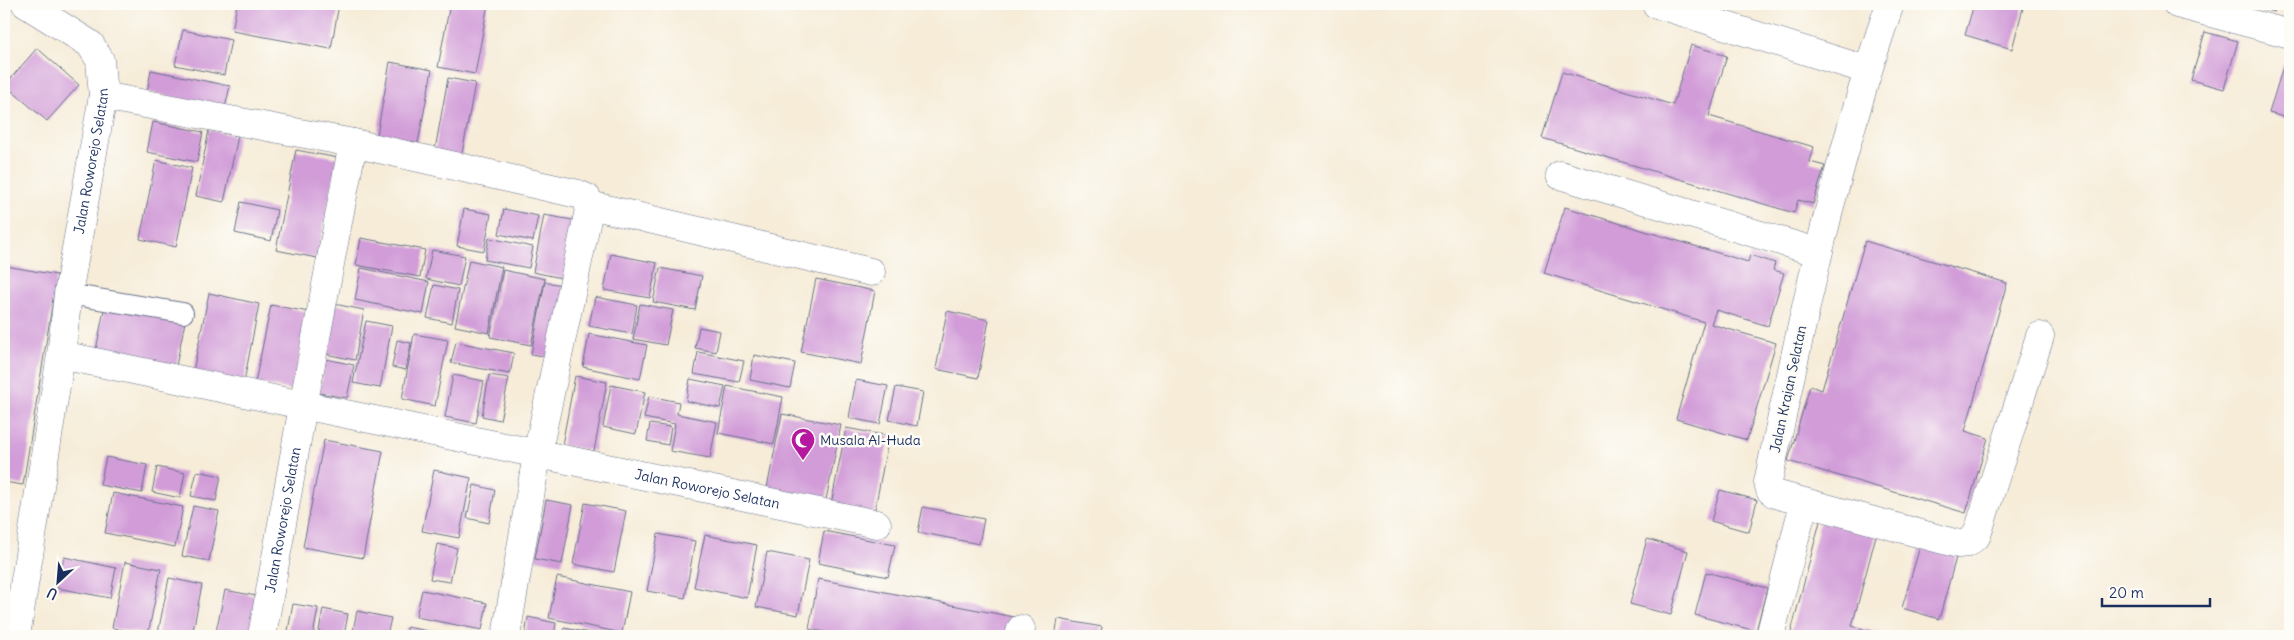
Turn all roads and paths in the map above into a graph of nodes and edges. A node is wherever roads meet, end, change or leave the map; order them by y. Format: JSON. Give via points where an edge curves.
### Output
{"nodes":[{"id":1,"x":26,"y":4,"type":"edge"},
{"id":2,"x":1656,"y":4,"type":"edge"},
{"id":3,"x":1890,"y":4,"type":"edge"},
{"id":4,"x":2177,"y":4,"type":"edge"},
{"id":5,"x":2290,"y":34,"type":"edge"},
{"id":6,"x":1867,"y":70,"type":"junction"},
{"id":7,"x":103,"y":96,"type":"junction"},
{"id":8,"x":352,"y":143,"type":"junction"},
{"id":9,"x":1560,"y":175,"type":"dead end"},
{"id":10,"x":590,"y":206,"type":"junction"},
{"id":11,"x":1817,"y":252,"type":"junction"},
{"id":12,"x":871,"y":272,"type":"dead end"},
{"id":13,"x":68,"y":294,"type":"junction"},
{"id":14,"x":183,"y":313,"type":"dead end"},
{"id":15,"x":2040,"y":336,"type":"dead end"},
{"id":16,"x":60,"y":355,"type":"junction"},
{"id":17,"x":302,"y":406,"type":"junction"},
{"id":18,"x":537,"y":455,"type":"junction"},
{"id":19,"x":1804,"y":503,"type":"junction"},
{"id":20,"x":877,"y":524,"type":"dead end"},
{"id":21,"x":16,"y":636,"type":"edge"},
{"id":22,"x":262,"y":636,"type":"edge"},
{"id":23,"x":506,"y":636,"type":"edge"},
{"id":24,"x":1770,"y":636,"type":"edge"}],
"edges":[{"from":1,"to":7,"type":"street","name":"Jalan Roworejo Selatan","via":[[90,44],[100,60]]},
{"from":2,"to":6,"type":"street"},
{"from":3,"to":6,"type":"street","name":"Jalan Krajan Selatan"},
{"from":4,"to":5,"type":"street"},
{"from":6,"to":11,"type":"street","name":"Jalan Krajan Selatan"},
{"from":7,"to":8,"type":"street"},
{"from":7,"to":13,"type":"street","name":"Jalan Roworejo Selatan"},
{"from":8,"to":10,"type":"street","via":[[578,194],[587,198]]},
{"from":8,"to":17,"type":"street","name":"Jalan Roworejo Selatan"},
{"from":9,"to":11,"type":"street"},
{"from":10,"to":12,"type":"street"},
{"from":10,"to":18,"type":"street"},
{"from":11,"to":19,"type":"street","name":"Jalan Krajan Selatan","via":[[1768,482],[1775,494]]},
{"from":13,"to":14,"type":"lane"},
{"from":13,"to":16,"type":"street","name":"Jalan Roworejo Selatan"},
{"from":15,"to":19,"type":"street","name":"Jalan Krajan Selatan","via":[[1977,535],[1968,543],[1958,544]]},
{"from":16,"to":17,"type":"street","name":"Jalan Roworejo Selatan"},
{"from":16,"to":21,"type":"street","name":"Jalan Roworejo Selatan"},
{"from":17,"to":18,"type":"street","name":"Jalan Roworejo Selatan"},
{"from":17,"to":22,"type":"street","name":"Jalan Roworejo Selatan"},
{"from":18,"to":20,"type":"street","name":"Jalan Roworejo Selatan"},
{"from":18,"to":23,"type":"street"},
{"from":19,"to":24,"type":"street"}]}
